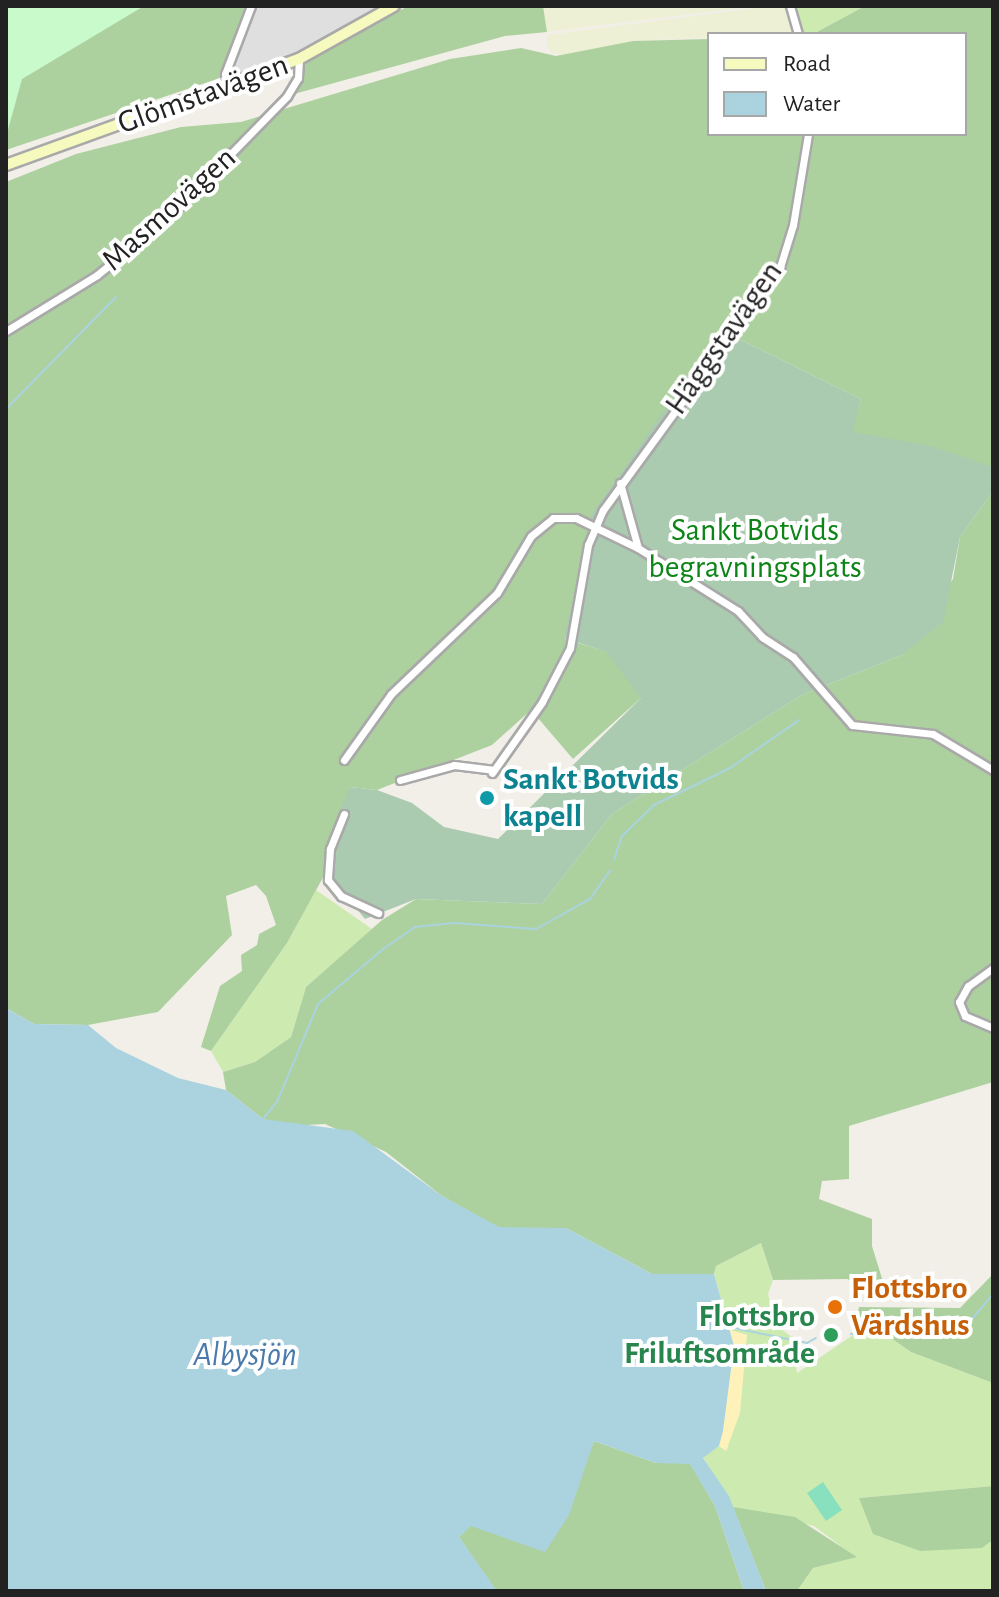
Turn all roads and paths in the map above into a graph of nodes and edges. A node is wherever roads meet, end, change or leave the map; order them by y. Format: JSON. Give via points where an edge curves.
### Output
{"nodes":[{"id":1,"x":251,"y":6,"type":"edge"},
{"id":2,"x":394,"y":6,"type":"edge"},
{"id":3,"x":790,"y":6,"type":"edge"},
{"id":4,"x":797,"y":32,"type":"edge"},
{"id":5,"x":299,"y":59,"type":"junction"},
{"id":6,"x":228,"y":85,"type":"junction"},
{"id":7,"x":808,"y":136,"type":"edge"},
{"id":8,"x":6,"y":165,"type":"edge"},
{"id":9,"x":6,"y":331,"type":"edge"},
{"id":10,"x":620,"y":483,"type":"junction"},
{"id":11,"x":596,"y":524,"type":"junction"},
{"id":12,"x":638,"y":548,"type":"junction"},
{"id":13,"x":344,"y":760,"type":"dead end"},
{"id":14,"x":993,"y":770,"type":"edge"},
{"id":15,"x":400,"y":780,"type":"dead end"},
{"id":16,"x":344,"y":814,"type":"dead end"},
{"id":17,"x":378,"y":913,"type":"dead end"},
{"id":18,"x":993,"y":968,"type":"edge"},
{"id":19,"x":993,"y":1028,"type":"edge"}],
"edges":[{"from":1,"to":6,"type":"street","via":[[225,74]]},
{"from":2,"to":5,"type":"main road","name":"Glömstavägen"},
{"from":3,"to":4,"type":"street"},
{"from":5,"to":6,"type":"main road","name":"Glömstavägen"},
{"from":5,"to":9,"type":"street","name":"Masmovägen","via":[[297,81],[285,99],[173,213],[97,275]]},
{"from":6,"to":8,"type":"main road","name":"Glömstavägen"},
{"from":7,"to":10,"type":"street","name":"Häggstavägen","via":[[793,225],[774,277]]},
{"from":10,"to":11,"type":"street","name":"Häggstavägen"},
{"from":10,"to":12,"type":"street"},
{"from":11,"to":12,"type":"street"},
{"from":11,"to":13,"type":"street","via":[[553,518],[531,536],[497,593],[391,694]]},
{"from":11,"to":15,"type":"street","name":"Häggstavägen","via":[[570,648],[542,702],[493,772],[454,765]]},
{"from":12,"to":14,"type":"street","via":[[738,611],[762,637],[799,663],[852,725],[933,734]]},
{"from":16,"to":17,"type":"street","via":[[330,849],[328,880],[341,896]]},
{"from":18,"to":19,"type":"street","via":[[968,986],[959,1002],[965,1016]]}]}
